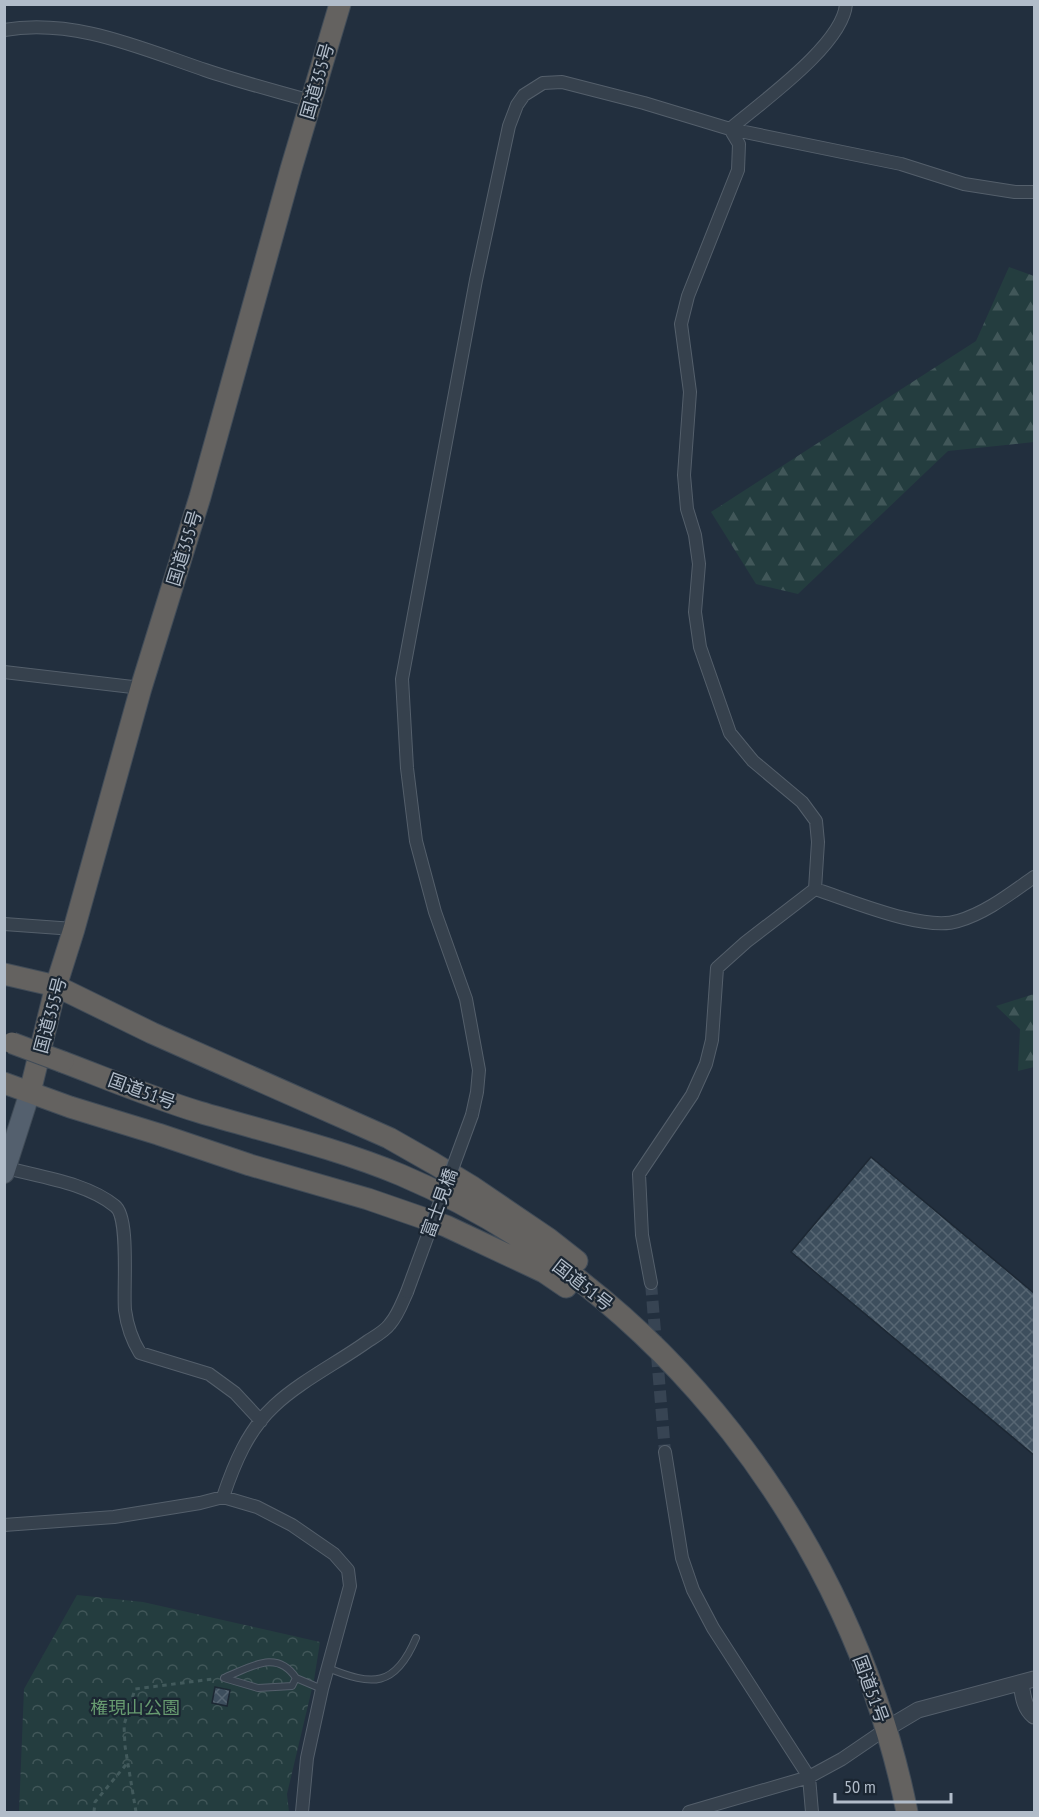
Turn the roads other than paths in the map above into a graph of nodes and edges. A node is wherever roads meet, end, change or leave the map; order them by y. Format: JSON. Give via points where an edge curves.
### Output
{"nodes":[{"id":1,"x":340,"y":4,"type":"edge"},
{"id":2,"x":846,"y":4,"type":"edge"},
{"id":3,"x":4,"y":30,"type":"edge"},
{"id":4,"x":311,"y":101,"type":"junction"},
{"id":5,"x":729,"y":129,"type":"junction"},
{"id":6,"x":1035,"y":192,"type":"edge"},
{"id":7,"x":4,"y":672,"type":"edge"},
{"id":8,"x":141,"y":688,"type":"junction"},
{"id":9,"x":1035,"y":877,"type":"edge"},
{"id":10,"x":815,"y":889,"type":"junction"},
{"id":11,"x":4,"y":924,"type":"edge"},
{"id":12,"x":74,"y":929,"type":"junction"},
{"id":13,"x":4,"y":974,"type":"edge"},
{"id":14,"x":56,"y":986,"type":"junction"},
{"id":15,"x":8,"y":1041,"type":"edge"},
{"id":16,"x":4,"y":1083,"type":"edge"},
{"id":17,"x":30,"y":1092,"type":"junction"},
{"id":18,"x":6,"y":1171,"type":"edge"},
{"id":19,"x":651,"y":1283,"type":"tunnel mouth"},
{"id":20,"x":261,"y":1421,"type":"junction"},
{"id":21,"x":724,"y":1421,"type":"junction"},
{"id":22,"x":665,"y":1452,"type":"tunnel mouth"},
{"id":23,"x":223,"y":1497,"type":"junction"},
{"id":24,"x":4,"y":1525,"type":"edge"},
{"id":25,"x":416,"y":1638,"type":"dead end"},
{"id":26,"x":328,"y":1668,"type":"junction"},
{"id":27,"x":296,"y":1678,"type":"junction"},
{"id":28,"x":1028,"y":1681,"type":"edge"},
{"id":29,"x":322,"y":1689,"type":"junction"},
{"id":30,"x":1035,"y":1716,"type":"edge"},
{"id":31,"x":886,"y":1729,"type":"junction"},
{"id":32,"x":809,"y":1777,"type":"junction"},
{"id":33,"x":302,"y":1812,"type":"edge"},
{"id":34,"x":689,"y":1812,"type":"edge"},
{"id":35,"x":812,"y":1812,"type":"edge"},
{"id":36,"x":907,"y":1812,"type":"edge"}],
"edges":[{"from":1,"to":4,"type":"highway","name":"国道355号"},
{"from":2,"to":5,"type":"street","via":[[834,34],[808,63]]},
{"from":3,"to":4,"type":"street","via":[[24,26],[96,33]]},
{"from":4,"to":8,"type":"highway","name":"国道355号","via":[[200,497]]},
{"from":5,"to":6,"type":"street","name":"富士見橋","via":[[901,164],[964,184]]},
{"from":5,"to":10,"type":"street","via":[[739,144],[738,170],[688,296],[681,324],[690,392],[684,475],[699,564],[694,612],[700,647],[730,733],[753,761],[802,802],[816,821]]},
{"from":5,"to":20,"type":"street","name":"富士見橋","bridge":true,"via":[[562,82],[543,83],[524,95],[509,126],[476,280],[402,679],[407,768],[417,841],[435,912],[466,999],[479,1070],[477,1092],[407,1292],[389,1326],[289,1393]]},
{"from":7,"to":8,"type":"street"},
{"from":8,"to":12,"type":"highway","name":"国道355号"},
{"from":9,"to":10,"type":"street","via":[[991,907],[958,921],[939,924],[899,916]]},
{"from":10,"to":19,"type":"street","via":[[717,968],[712,1040],[706,1064],[692,1095],[639,1174],[642,1235]]},
{"from":11,"to":12,"type":"street"},
{"from":12,"to":14,"type":"highway","name":"国道355号"},
{"from":13,"to":14,"type":"highway"},
{"from":14,"to":17,"type":"highway","name":"国道355号"},
{"from":14,"to":21,"type":"highway","via":[[389,1138],[471,1186],[549,1239],[614,1292],[667,1347]]},
{"from":15,"to":21,"type":"highway","name":"国道51号","bridge":true,"via":[[195,1111],[345,1154],[452,1199],[550,1258],[606,1301],[649,1340]]},
{"from":16,"to":17,"type":"highway"},
{"from":17,"to":18,"type":"main road"},
{"from":17,"to":21,"type":"highway","via":[[250,1165],[368,1199],[490,1246],[544,1272],[581,1297],[644,1347]]},
{"from":18,"to":20,"type":"street","via":[[82,1188],[117,1207],[123,1222],[125,1310],[132,1341],[140,1353],[209,1374],[235,1393]]},
{"from":20,"to":23,"type":"street","name":"富士見橋","via":[[233,1466]]},
{"from":21,"to":31,"type":"highway","name":"国道51号","via":[[792,1516],[846,1623]]},
{"from":22,"to":32,"type":"street","via":[[682,1558],[693,1590],[713,1628]]},
{"from":23,"to":24,"type":"street","via":[[114,1517]]},
{"from":23,"to":26,"type":"street","via":[[257,1507],[292,1525],[334,1554],[348,1570],[350,1586]]},
{"from":25,"to":26,"type":"lane","via":[[393,1673],[381,1679],[354,1679]]},
{"from":26,"to":29,"type":"street"},
{"from":27,"to":27,"type":"lane","via":[[281,1662],[266,1662],[225,1677],[258,1688],[292,1686]]},
{"from":27,"to":29,"type":"lane"},
{"from":28,"to":30,"type":"street","via":[[1024,1700]]},
{"from":28,"to":31,"type":"street","via":[[918,1710]]},
{"from":29,"to":33,"type":"street","via":[[307,1758]]},
{"from":31,"to":32,"type":"street"},
{"from":31,"to":36,"type":"highway","name":"国道51号"},
{"from":32,"to":34,"type":"street"},
{"from":32,"to":35,"type":"street"}]}
